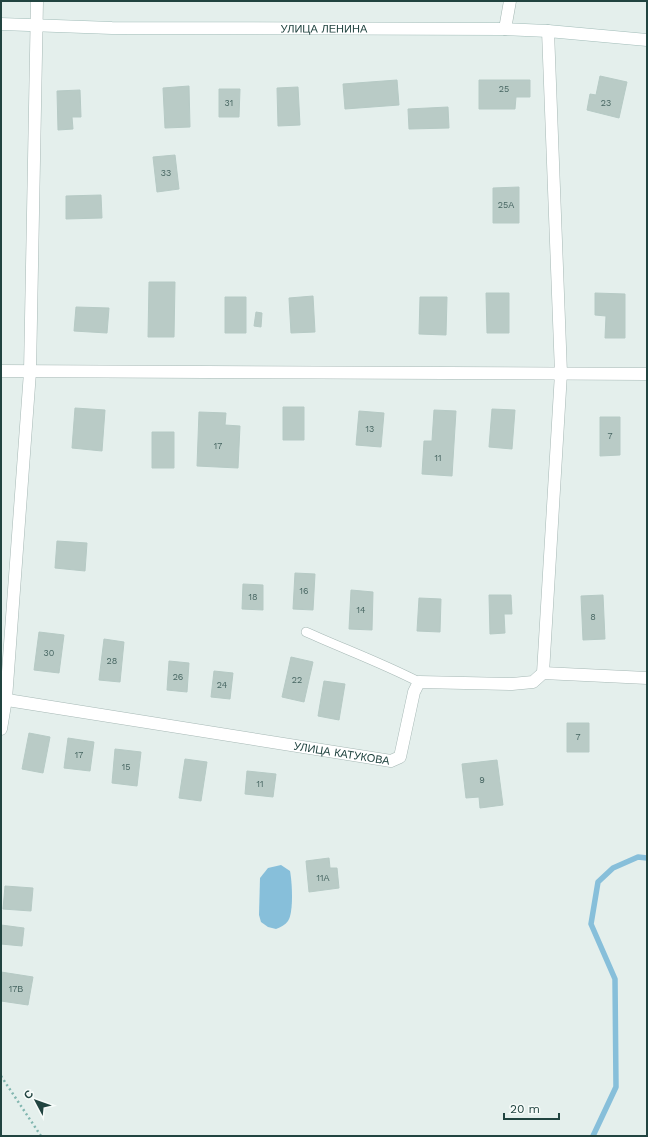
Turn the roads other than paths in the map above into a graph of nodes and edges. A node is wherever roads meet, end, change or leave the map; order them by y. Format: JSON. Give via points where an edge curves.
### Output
{"nodes":[{"id":1,"x":37,"y":1,"type":"edge"},
{"id":2,"x":510,"y":1,"type":"edge"},
{"id":3,"x":1,"y":24,"type":"edge"},
{"id":4,"x":37,"y":25,"type":"junction"},
{"id":5,"x":505,"y":29,"type":"junction"},
{"id":6,"x":548,"y":30,"type":"junction"},
{"id":7,"x":647,"y":40,"type":"edge"},
{"id":8,"x":1,"y":371,"type":"edge"},
{"id":9,"x":30,"y":372,"type":"junction"},
{"id":10,"x":561,"y":373,"type":"junction"},
{"id":11,"x":647,"y":374,"type":"edge"},
{"id":12,"x":306,"y":632,"type":"dead end"},
{"id":13,"x":543,"y":673,"type":"junction"},
{"id":14,"x":647,"y":678,"type":"edge"},
{"id":15,"x":419,"y":682,"type":"junction"},
{"id":16,"x":3,"y":699,"type":"edge"},
{"id":17,"x":1,"y":729,"type":"edge"}],
"edges":[{"from":1,"to":4,"type":"street"},
{"from":2,"to":5,"type":"street"},
{"from":3,"to":4,"type":"street","name":"УЛИЦА ЛЕНИНА"},
{"from":4,"to":5,"type":"street","name":"УЛИЦА ЛЕНИНА","via":[[112,28]]},
{"from":4,"to":9,"type":"street"},
{"from":5,"to":6,"type":"street","name":"УЛИЦА ЛЕНИНА"},
{"from":6,"to":7,"type":"street","name":"УЛИЦА ЛЕНИНА"},
{"from":6,"to":10,"type":"street"},
{"from":8,"to":9,"type":"street"},
{"from":9,"to":10,"type":"street"},
{"from":9,"to":16,"type":"street"},
{"from":10,"to":11,"type":"street"},
{"from":10,"to":13,"type":"street"},
{"from":12,"to":15,"type":"lane","via":[[380,662]]},
{"from":13,"to":14,"type":"street"},
{"from":13,"to":15,"type":"street","via":[[533,682],[512,684]]},
{"from":15,"to":16,"type":"street","name":"УЛИЦА КАТУКОВА","via":[[414,692],[400,757],[391,761]]},
{"from":16,"to":17,"type":"street"}]}
